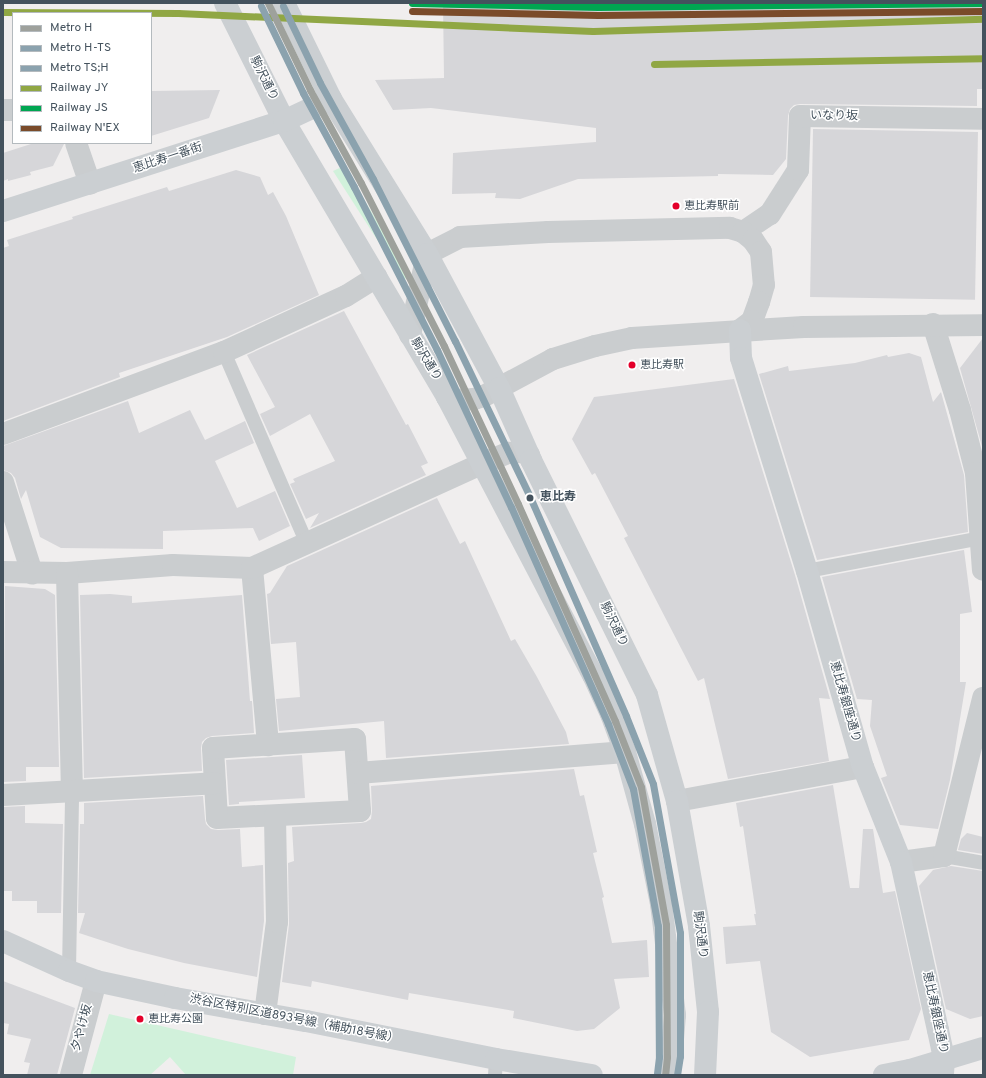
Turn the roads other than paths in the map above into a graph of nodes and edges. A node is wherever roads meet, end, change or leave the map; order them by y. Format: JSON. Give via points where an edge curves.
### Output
{"nodes":[{"id":1,"x":225,"y":3,"type":"edge"},
{"id":2,"x":284,"y":3,"type":"edge"},
{"id":3,"x":331,"y":99,"type":"junction"},
{"id":4,"x":983,"y":119,"type":"edge"},
{"id":5,"x":284,"y":121,"type":"junction"},
{"id":6,"x":76,"y":144,"type":"edge"},
{"id":7,"x":90,"y":184,"type":"junction"},
{"id":8,"x":3,"y":212,"type":"edge"},
{"id":9,"x":743,"y":232,"type":"junction"},
{"id":10,"x":427,"y":254,"type":"junction"},
{"id":11,"x":376,"y":277,"type":"junction"},
{"id":12,"x":932,"y":324,"type":"junction"},
{"id":13,"x":983,"y":325,"type":"edge"},
{"id":14,"x":740,"y":330,"type":"junction"},
{"id":15,"x":410,"y":335,"type":"junction"},
{"id":16,"x":224,"y":352,"type":"junction"},
{"id":17,"x":499,"y":388,"type":"junction"},
{"id":18,"x":447,"y":397,"type":"junction"},
{"id":19,"x":3,"y":434,"type":"edge"},
{"id":20,"x":529,"y":455,"type":"junction"},
{"id":21,"x":483,"y":463,"type":"junction"},
{"id":22,"x":3,"y":482,"type":"edge"},
{"id":23,"x":982,"y":538,"type":"junction"},
{"id":24,"x":307,"y":544,"type":"junction"},
{"id":25,"x":252,"y":568,"type":"junction"},
{"id":26,"x":983,"y":570,"type":"edge"},
{"id":27,"x":807,"y":571,"type":"junction"},
{"id":28,"x":3,"y":572,"type":"edge"},
{"id":29,"x":32,"y":573,"type":"junction"},
{"id":30,"x":67,"y":573,"type":"junction"},
{"id":31,"x":983,"y":698,"type":"edge"},
{"id":32,"x":268,"y":745,"type":"junction"},
{"id":33,"x":625,"y":752,"type":"junction"},
{"id":34,"x":863,"y":767,"type":"junction"},
{"id":35,"x":358,"y":773,"type":"junction"},
{"id":36,"x":215,"y":783,"type":"junction"},
{"id":37,"x":72,"y":792,"type":"junction"},
{"id":38,"x":3,"y":795,"type":"edge"},
{"id":39,"x":678,"y":801,"type":"junction"},
{"id":40,"x":275,"y":816,"type":"junction"},
{"id":41,"x":944,"y":856,"type":"junction"},
{"id":42,"x":901,"y":862,"type":"junction"},
{"id":43,"x":983,"y":863,"type":"edge"},
{"id":44,"x":3,"y":941,"type":"edge"},
{"id":45,"x":69,"y":971,"type":"junction"},
{"id":46,"x":96,"y":981,"type":"junction"},
{"id":47,"x":265,"y":1014,"type":"junction"},
{"id":48,"x":983,"y":1048,"type":"edge"},
{"id":49,"x":496,"y":1067,"type":"edge"},
{"id":50,"x":944,"y":1067,"type":"edge"},
{"id":51,"x":71,"y":1075,"type":"edge"},
{"id":52,"x":592,"y":1075,"type":"edge"},
{"id":53,"x":670,"y":1075,"type":"edge"},
{"id":54,"x":705,"y":1075,"type":"edge"},
{"id":55,"x":884,"y":1075,"type":"edge"}],
"edges":[{"from":1,"to":5,"type":"main road","name":"駒沢通り"},
{"from":2,"to":3,"type":"main road","name":"駒沢通り"},
{"from":3,"to":5,"type":"main road","name":"恵比寿一番街"},
{"from":3,"to":10,"type":"main road","name":"駒沢通り"},
{"from":4,"to":9,"type":"street","name":"いなり坂","via":[[800,116],[798,170],[770,214]]},
{"from":5,"to":7,"type":"main road","name":"恵比寿一番街"},
{"from":5,"to":11,"type":"main road","name":"駒沢通り"},
{"from":6,"to":7,"type":"street"},
{"from":7,"to":8,"type":"main road","name":"恵比寿一番街"},
{"from":9,"to":10,"type":"street","via":[[722,228],[460,237]]},
{"from":9,"to":14,"type":"street","via":[[753,240],[761,252],[764,285],[752,321]]},
{"from":10,"to":15,"type":"street"},
{"from":10,"to":17,"type":"main road","name":"駒沢通り"},
{"from":11,"to":15,"type":"main road","name":"駒沢通り"},
{"from":11,"to":16,"type":"street","via":[[346,296]]},
{"from":12,"to":13,"type":"street"},
{"from":12,"to":14,"type":"street"},
{"from":12,"to":23,"type":"street","via":[[960,410],[976,473]]},
{"from":14,"to":17,"type":"street","via":[[632,338],[595,346],[554,359]]},
{"from":14,"to":27,"type":"main road","name":"恵比寿銀座通り","via":[[741,358]]},
{"from":15,"to":18,"type":"main road","name":"駒沢通り"},
{"from":16,"to":19,"type":"street"},
{"from":16,"to":24,"type":"lane"},
{"from":17,"to":18,"type":"street","via":[[474,399],[459,400]]},
{"from":17,"to":20,"type":"main road","name":"駒沢通り"},
{"from":18,"to":21,"type":"main road","name":"駒沢通り"},
{"from":20,"to":21,"type":"street","via":[[524,452],[508,453]]},
{"from":20,"to":39,"type":"main road","name":"駒沢通り","via":[[647,695]]},
{"from":21,"to":24,"type":"street"},
{"from":21,"to":33,"type":"main road","name":"駒沢通り","via":[[593,675]]},
{"from":22,"to":29,"type":"street"},
{"from":23,"to":26,"type":"street"},
{"from":23,"to":27,"type":"lane"},
{"from":24,"to":25,"type":"street"},
{"from":25,"to":30,"type":"street","via":[[173,566]]},
{"from":25,"to":32,"type":"street"},
{"from":27,"to":34,"type":"main road","name":"恵比寿銀座通り"},
{"from":28,"to":29,"type":"street"},
{"from":29,"to":30,"type":"street"},
{"from":30,"to":37,"type":"street"},
{"from":31,"to":41,"type":"street"},
{"from":32,"to":35,"type":"street","via":[[355,739]]},
{"from":32,"to":36,"type":"street","via":[[213,748]]},
{"from":33,"to":35,"type":"street"},
{"from":33,"to":53,"type":"main road","name":"駒沢通り","via":[[645,824],[661,904],[675,1015]]},
{"from":34,"to":39,"type":"street"},
{"from":34,"to":42,"type":"main road","name":"恵比寿銀座通り"},
{"from":35,"to":40,"type":"street","via":[[360,811]]},
{"from":36,"to":37,"type":"street"},
{"from":36,"to":40,"type":"street","via":[[217,818]]},
{"from":37,"to":38,"type":"street"},
{"from":37,"to":45,"type":"lane"},
{"from":39,"to":54,"type":"main road","name":"駒沢通り","via":[[699,926],[708,1012]]},
{"from":40,"to":47,"type":"street","via":[[277,922]]},
{"from":41,"to":42,"type":"street"},
{"from":41,"to":43,"type":"lane"},
{"from":42,"to":50,"type":"main road","name":"恵比寿銀座通り"},
{"from":44,"to":45,"type":"main road","name":"渋谷区特別区道893号線（補助18号線）"},
{"from":45,"to":46,"type":"main road","name":"渋谷区特別区道893号線（補助18号線）"},
{"from":46,"to":47,"type":"main road","name":"渋谷区特別区道893号線（補助18号線）"},
{"from":46,"to":51,"type":"street","name":"夕やけ坂"},
{"from":47,"to":49,"type":"main road","name":"渋谷区特別区道893号線（補助18号線）"},
{"from":48,"to":50,"type":"main road"},
{"from":49,"to":52,"type":"main road","name":"渋谷区特別区道893号線（補助18号線）"},
{"from":50,"to":55,"type":"main road"}]}
